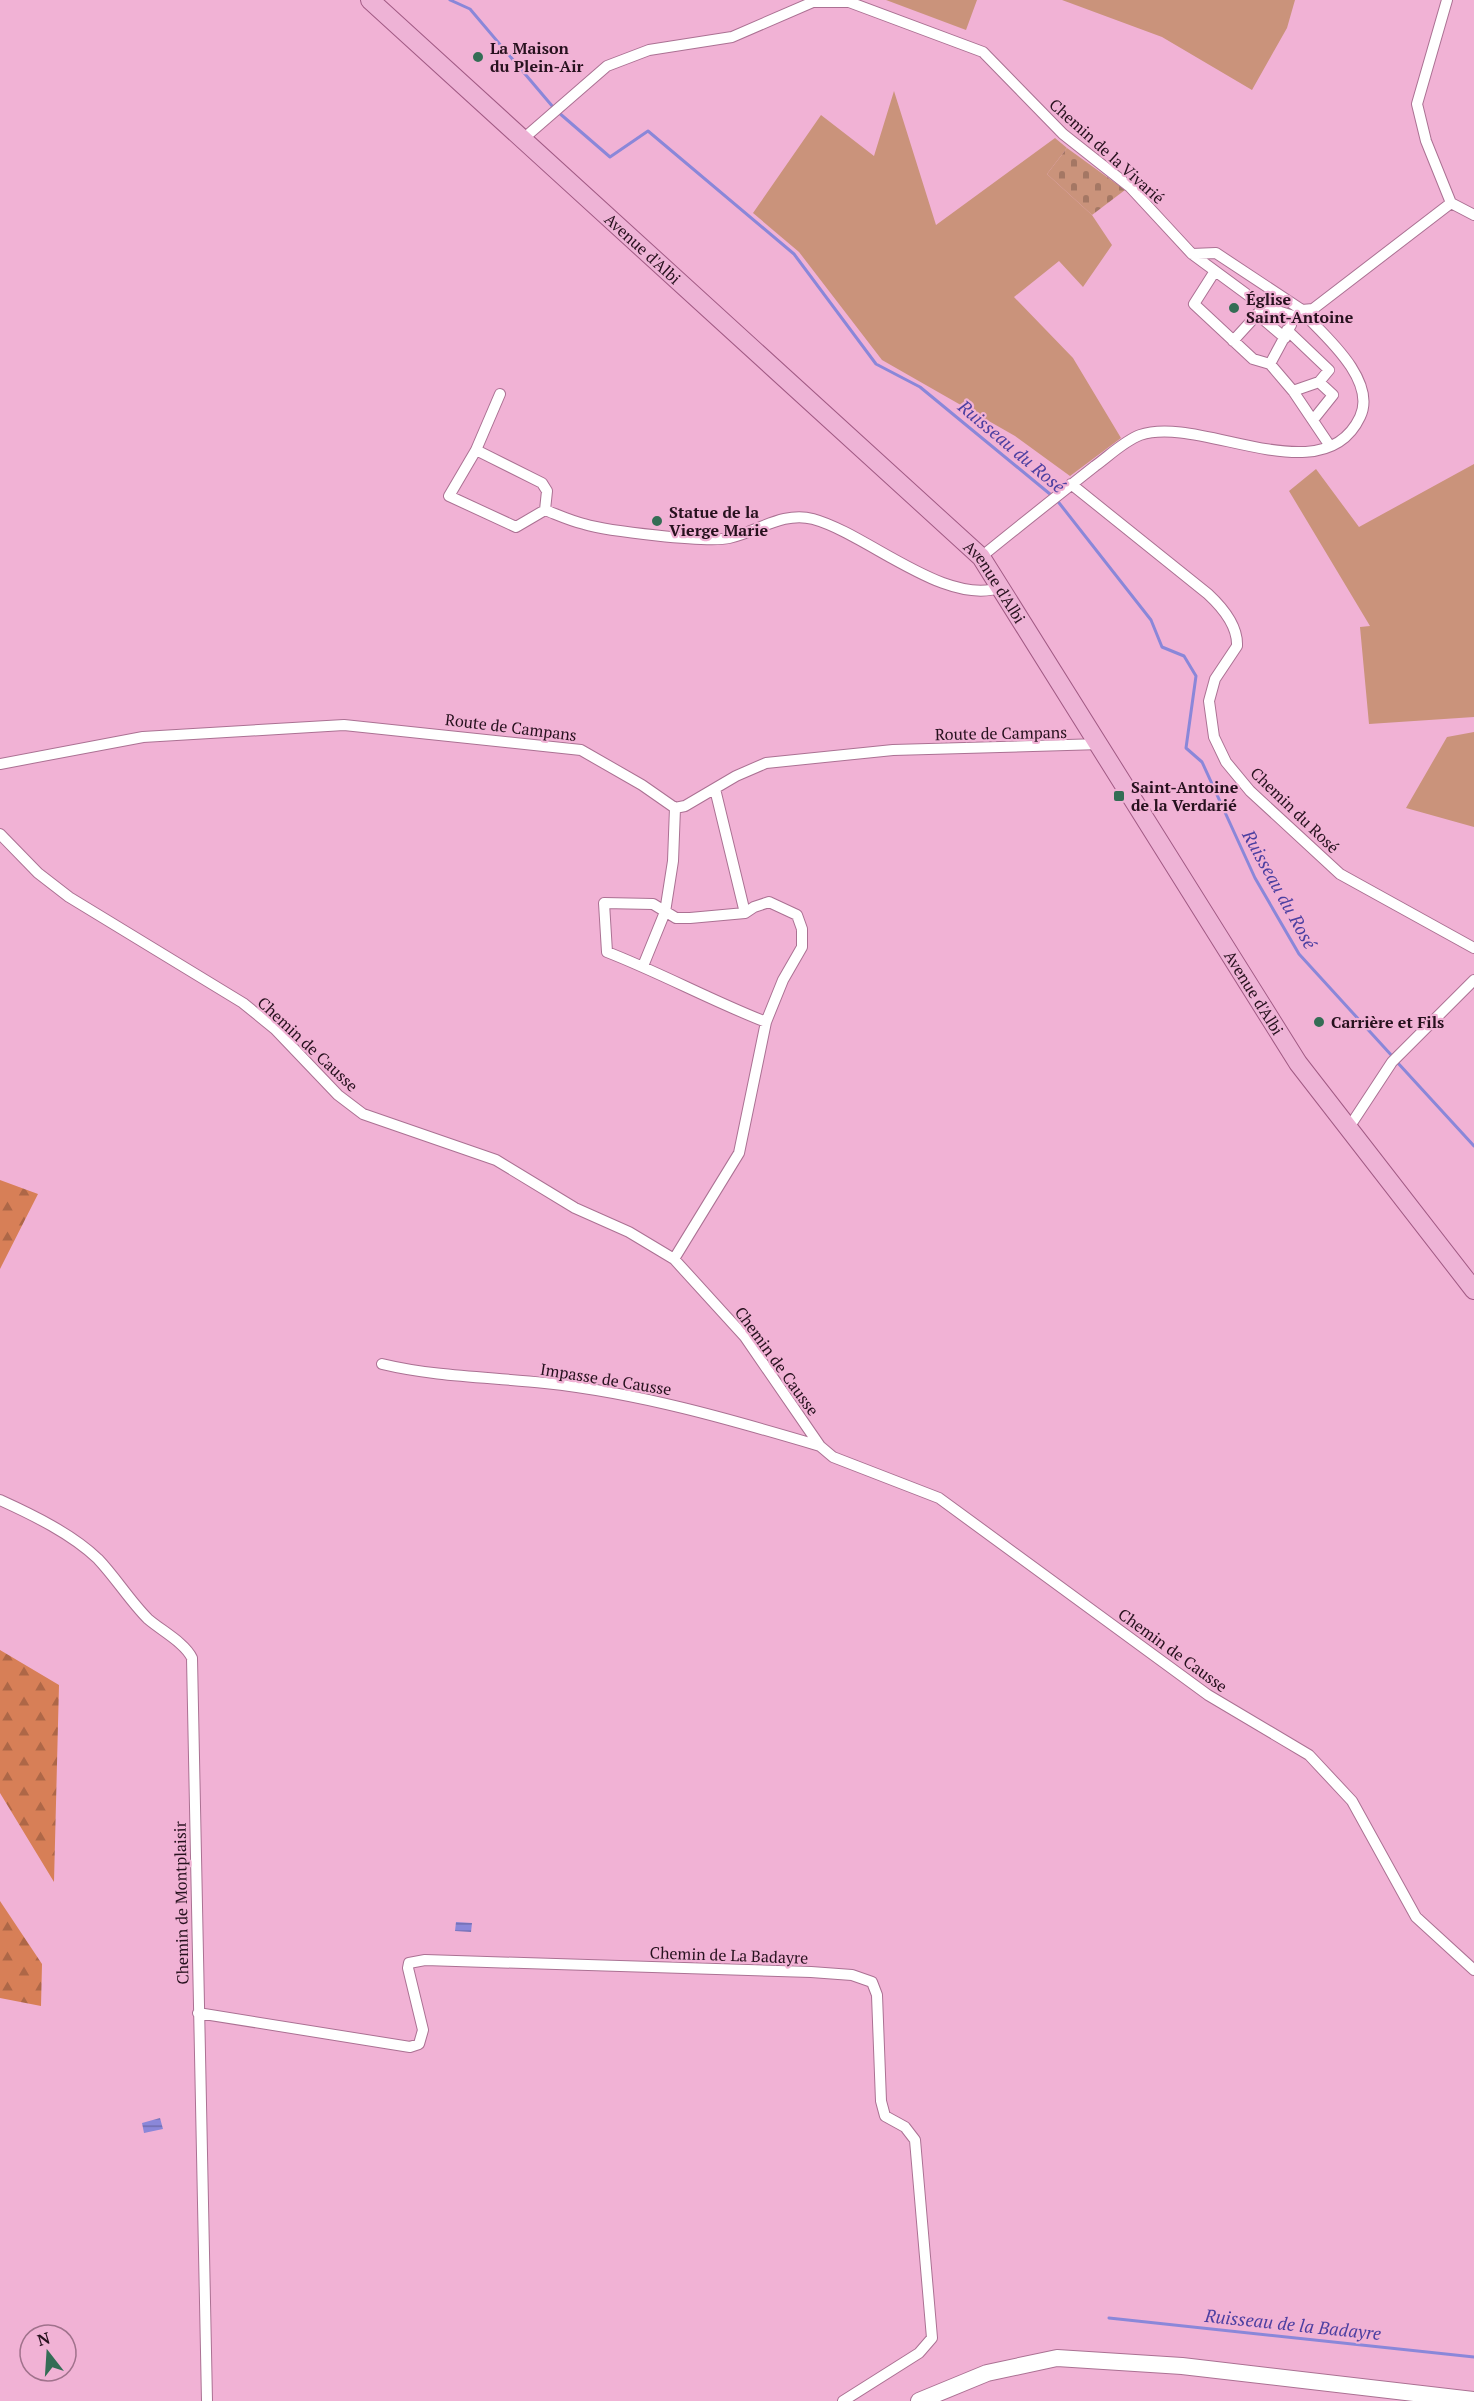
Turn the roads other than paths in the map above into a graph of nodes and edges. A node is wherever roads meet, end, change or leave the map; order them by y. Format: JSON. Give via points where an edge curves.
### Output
{"nodes":[{"id":1,"x":370,"y":0,"type":"edge"},
{"id":2,"x":1447,"y":0,"type":"edge"},
{"id":3,"x":523,"y":139,"type":"junction"},
{"id":4,"x":1451,"y":203,"type":"junction"},
{"id":5,"x":1474,"y":215,"type":"edge"},
{"id":6,"x":1192,"y":254,"type":"junction"},
{"id":7,"x":1215,"y":271,"type":"junction"},
{"id":8,"x":1260,"y":311,"type":"junction"},
{"id":9,"x":1304,"y":312,"type":"junction"},
{"id":10,"x":1286,"y":334,"type":"junction"},
{"id":11,"x":1233,"y":341,"type":"junction"},
{"id":12,"x":1270,"y":364,"type":"junction"},
{"id":13,"x":1319,"y":381,"type":"junction"},
{"id":14,"x":1293,"y":391,"type":"junction"},
{"id":15,"x":500,"y":394,"type":"dead end"},
{"id":16,"x":1313,"y":420,"type":"junction"},
{"id":17,"x":1330,"y":446,"type":"junction"},
{"id":18,"x":476,"y":450,"type":"junction"},
{"id":19,"x":1071,"y":484,"type":"junction"},
{"id":20,"x":545,"y":510,"type":"junction"},
{"id":21,"x":981,"y":557,"type":"junction"},
{"id":22,"x":1002,"y":587,"type":"junction"},
{"id":23,"x":1101,"y":744,"type":"junction"},
{"id":24,"x":0,"y":764,"type":"edge"},
{"id":25,"x":715,"y":789,"type":"junction"},
{"id":26,"x":675,"y":808,"type":"junction"},
{"id":27,"x":0,"y":834,"type":"edge"},
{"id":28,"x":665,"y":912,"type":"junction"},
{"id":29,"x":745,"y":913,"type":"junction"},
{"id":30,"x":1474,"y":948,"type":"edge"},
{"id":31,"x":643,"y":966,"type":"junction"},
{"id":32,"x":1474,"y":980,"type":"edge"},
{"id":33,"x":766,"y":1022,"type":"junction"},
{"id":34,"x":1348,"y":1129,"type":"junction"},
{"id":35,"x":674,"y":1259,"type":"junction"},
{"id":36,"x":1474,"y":1290,"type":"edge"},
{"id":37,"x":382,"y":1364,"type":"dead end"},
{"id":38,"x":820,"y":1446,"type":"junction"},
{"id":39,"x":0,"y":1500,"type":"edge"},
{"id":40,"x":1474,"y":1970,"type":"edge"},
{"id":41,"x":198,"y":2013,"type":"junction"},
{"id":42,"x":1474,"y":2400,"type":"edge"},
{"id":43,"x":207,"y":2401,"type":"edge"},
{"id":44,"x":843,"y":2401,"type":"edge"},
{"id":45,"x":919,"y":2401,"type":"edge"}],
"edges":[{"from":1,"to":3,"type":"main road","name":"Avenue d'Albi"},
{"from":2,"to":4,"type":"street","via":[[1417,104],[1426,141]]},
{"from":3,"to":6,"type":"street","name":"Chemin de la Vivarié","via":[[607,66],[649,50],[732,37],[813,2],[849,2],[983,52],[1062,134],[1130,188]]},
{"from":3,"to":21,"type":"main road","name":"Avenue d'Albi"},
{"from":4,"to":5,"type":"street"},
{"from":4,"to":9,"type":"street"},
{"from":6,"to":7,"type":"street","name":"Chemin de la Vivarié"},
{"from":6,"to":9,"type":"street","via":[[1216,253]]},
{"from":7,"to":8,"type":"street","name":"Chemin de la Vivarié"},
{"from":7,"to":11,"type":"street","via":[[1194,304]]},
{"from":8,"to":9,"type":"street"},
{"from":8,"to":10,"type":"street","name":"Chemin de la Vivarié"},
{"from":8,"to":11,"type":"street"},
{"from":9,"to":10,"type":"street"},
{"from":9,"to":17,"type":"street","via":[[1344,353],[1364,397],[1364,410],[1357,424],[1346,438]]},
{"from":10,"to":12,"type":"street"},
{"from":10,"to":13,"type":"street","name":"Chemin de la Vivarié","via":[[1329,370]]},
{"from":11,"to":12,"type":"street","via":[[1253,359]]},
{"from":12,"to":14,"type":"street"},
{"from":13,"to":14,"type":"street"},
{"from":13,"to":16,"type":"street","via":[[1333,395]]},
{"from":14,"to":16,"type":"street"},
{"from":15,"to":18,"type":"street"},
{"from":16,"to":17,"type":"street"},
{"from":17,"to":19,"type":"street","via":[[1284,452],[1150,432],[1132,439]]},
{"from":18,"to":20,"type":"street","via":[[542,483],[548,491]]},
{"from":18,"to":20,"type":"street","via":[[449,496],[516,527]]},
{"from":19,"to":21,"type":"street"},
{"from":19,"to":30,"type":"street","name":"Chemin du Rosé","via":[[1208,594],[1226,614],[1237,646],[1210,690],[1210,716],[1218,748],[1250,791],[1351,882]]},
{"from":20,"to":22,"type":"street","via":[[586,525],[714,540],[778,520],[811,519],[949,586],[986,591]]},
{"from":21,"to":22,"type":"main road","name":"Avenue d'Albi"},
{"from":22,"to":23,"type":"main road","name":"Avenue d'Albi"},
{"from":23,"to":25,"type":"street","name":"Route de Campans","via":[[893,750],[766,763]]},
{"from":23,"to":34,"type":"main road","name":"Avenue d'Albi","via":[[1257,1000]]},
{"from":24,"to":26,"type":"street","name":"Route de Campans","via":[[143,737],[344,725],[581,750]]},
{"from":25,"to":26,"type":"street","name":"Route de Campans"},
{"from":25,"to":29,"type":"street"},
{"from":26,"to":28,"type":"street","via":[[673,861]]},
{"from":27,"to":35,"type":"street","name":"Chemin de Causse","via":[[38,873],[69,897],[250,1009],[275,1029],[338,1095],[363,1114],[496,1160],[575,1208],[629,1232]]},
{"from":28,"to":29,"type":"street","via":[[676,918]]},
{"from":28,"to":31,"type":"street"},
{"from":28,"to":31,"type":"street","via":[[653,904],[604,903],[607,952]]},
{"from":29,"to":33,"type":"street","via":[[769,902],[778,904],[797,915],[802,928],[802,947]]},
{"from":31,"to":33,"type":"street"},
{"from":32,"to":34,"type":"street","via":[[1394,1060]]},
{"from":33,"to":35,"type":"street","via":[[739,1153]]},
{"from":34,"to":36,"type":"main road","name":"Avenue d'Albi"},
{"from":35,"to":38,"type":"street","name":"Chemin de Causse","via":[[745,1337]]},
{"from":37,"to":38,"type":"street","name":"Impasse de Causse","via":[[417,1372],[546,1383],[693,1408]]},
{"from":38,"to":40,"type":"street","name":"Chemin de Causse","via":[[833,1457],[939,1498],[1208,1695],[1309,1755],[1352,1801],[1416,1917]]},
{"from":39,"to":41,"type":"street","name":"Chemin de Montplaisir","via":[[72,1539],[97,1559],[145,1616],[181,1644],[192,1658]]},
{"from":41,"to":43,"type":"street","name":"Chemin de Montplaisir"},
{"from":41,"to":44,"type":"street","name":"Chemin de La Badayre","via":[[410,2047],[419,2044],[423,2030],[408,1968],[409,1963],[425,1960],[810,1972],[852,1975],[872,1982],[878,1995],[881,2101],[885,2116],[905,2127],[915,2140],[932,2338],[919,2353]]},
{"from":42,"to":45,"type":"main road","via":[[1182,2366],[1057,2358],[987,2373]]}]}
